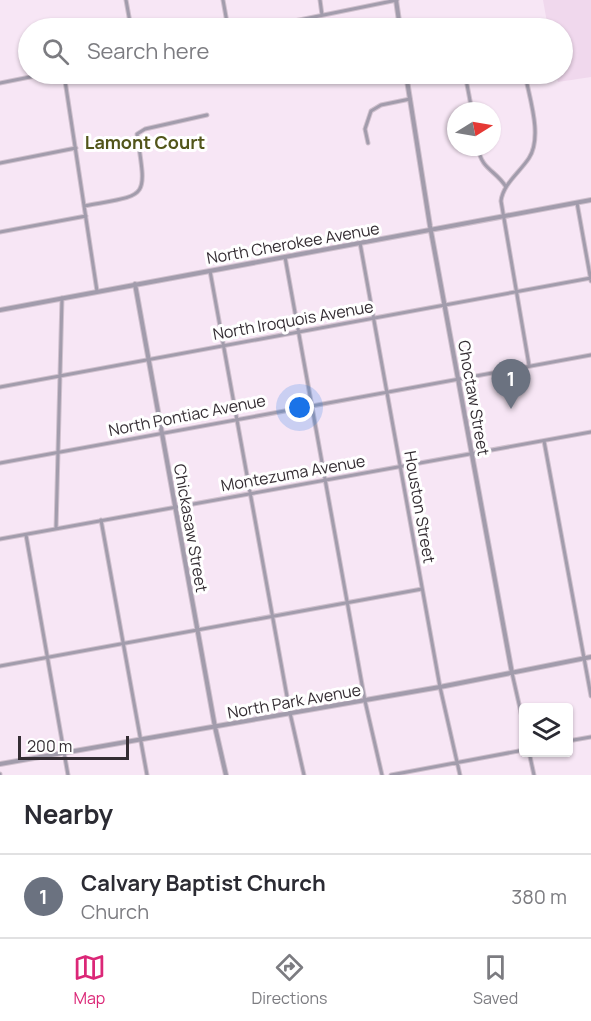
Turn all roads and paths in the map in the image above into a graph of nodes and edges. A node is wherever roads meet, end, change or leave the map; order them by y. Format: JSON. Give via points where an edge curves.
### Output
{"nodes":[{"id":1,"x":126,"y":0,"type":"edge"},
{"id":2,"x":223,"y":0,"type":"edge"},
{"id":3,"x":320,"y":0,"type":"edge"},
{"id":4,"x":396,"y":0,"type":"edge"},
{"id":5,"x":322,"y":15,"type":"junction"},
{"id":6,"x":129,"y":18,"type":"edge"},
{"id":7,"x":226,"y":18,"type":"edge"},
{"id":8,"x":308,"y":18,"type":"edge"},
{"id":9,"x":399,"y":18,"type":"edge"},
{"id":10,"x":18,"y":79,"type":"edge"},
{"id":11,"x":0,"y":83,"type":"edge"},
{"id":12,"x":66,"y":84,"type":"edge"},
{"id":13,"x":408,"y":84,"type":"edge"},
{"id":14,"x":467,"y":84,"type":"edge"},
{"id":15,"x":527,"y":84,"type":"edge"},
{"id":16,"x":410,"y":99,"type":"junction"},
{"id":17,"x":470,"y":102,"type":"edge"},
{"id":18,"x":207,"y":115,"type":"dead end"},
{"id":19,"x":368,"y":143,"type":"dead end"},
{"id":20,"x":76,"y":148,"type":"junction"},
{"id":21,"x":479,"y":156,"type":"edge"},
{"id":22,"x":0,"y":163,"type":"edge"},
{"id":23,"x":506,"y":187,"type":"junction"},
{"id":24,"x":591,"y":200,"type":"edge"},
{"id":25,"x":577,"y":203,"type":"junction"},
{"id":26,"x":84,"y":206,"type":"junction"},
{"id":27,"x":86,"y":216,"type":"junction"},
{"id":28,"x":503,"y":217,"type":"junction"},
{"id":29,"x":431,"y":230,"type":"junction"},
{"id":30,"x":0,"y":232,"type":"edge"},
{"id":31,"x":360,"y":243,"type":"junction"},
{"id":32,"x":285,"y":257,"type":"junction"},
{"id":33,"x":210,"y":271,"type":"junction"},
{"id":34,"x":591,"y":280,"type":"edge"},
{"id":35,"x":135,"y":284,"type":"junction"},
{"id":36,"x":97,"y":291,"type":"junction"},
{"id":37,"x":516,"y":292,"type":"junction"},
{"id":38,"x":62,"y":298,"type":"junction"},
{"id":39,"x":445,"y":304,"type":"junction"},
{"id":40,"x":0,"y":310,"type":"edge"},
{"id":41,"x":373,"y":318,"type":"junction"},
{"id":42,"x":298,"y":331,"type":"junction"},
{"id":43,"x":223,"y":345,"type":"junction"},
{"id":44,"x":591,"y":355,"type":"edge"},
{"id":45,"x":149,"y":359,"type":"junction"},
{"id":46,"x":530,"y":365,"type":"junction"},
{"id":47,"x":60,"y":375,"type":"junction"},
{"id":48,"x":458,"y":378,"type":"junction"},
{"id":49,"x":0,"y":387,"type":"edge"},
{"id":50,"x":386,"y":391,"type":"junction"},
{"id":51,"x":312,"y":405,"type":"junction"},
{"id":52,"x":237,"y":418,"type":"junction"},
{"id":53,"x":162,"y":432,"type":"junction"},
{"id":54,"x":591,"y":432,"type":"edge"},
{"id":55,"x":544,"y":440,"type":"junction"},
{"id":56,"x":58,"y":452,"type":"junction"},
{"id":57,"x":472,"y":453,"type":"junction"},
{"id":58,"x":0,"y":463,"type":"edge"},
{"id":59,"x":400,"y":466,"type":"junction"},
{"id":60,"x":325,"y":479,"type":"junction"},
{"id":61,"x":250,"y":493,"type":"junction"},
{"id":62,"x":175,"y":506,"type":"junction"},
{"id":63,"x":101,"y":520,"type":"junction"},
{"id":64,"x":56,"y":529,"type":"junction"},
{"id":65,"x":26,"y":534,"type":"junction"},
{"id":66,"x":0,"y":539,"type":"edge"},
{"id":67,"x":422,"y":589,"type":"junction"},
{"id":68,"x":348,"y":603,"type":"junction"},
{"id":69,"x":273,"y":617,"type":"junction"},
{"id":70,"x":198,"y":631,"type":"junction"},
{"id":71,"x":123,"y":644,"type":"junction"},
{"id":72,"x":591,"y":657,"type":"edge"},
{"id":73,"x":48,"y":658,"type":"junction"},
{"id":74,"x":583,"y":658,"type":"junction"},
{"id":75,"x":0,"y":666,"type":"edge"},
{"id":76,"x":512,"y":673,"type":"junction"},
{"id":77,"x":440,"y":687,"type":"junction"},
{"id":78,"x":591,"y":696,"type":"edge"},
{"id":79,"x":365,"y":701,"type":"junction"},
{"id":80,"x":519,"y":704,"type":"edge"},
{"id":81,"x":290,"y":713,"type":"junction"},
{"id":82,"x":215,"y":727,"type":"junction"},
{"id":83,"x":591,"y":736,"type":"edge"},
{"id":84,"x":140,"y":739,"type":"junction"},
{"id":85,"x":573,"y":740,"type":"edge"},
{"id":86,"x":519,"y":751,"type":"edge"},
{"id":87,"x":64,"y":753,"type":"junction"},
{"id":88,"x":530,"y":757,"type":"edge"},
{"id":89,"x":0,"y":764,"type":"edge"},
{"id":90,"x":457,"y":764,"type":"junction"},
{"id":91,"x":68,"y":775,"type":"edge"},
{"id":92,"x":147,"y":775,"type":"edge"},
{"id":93,"x":226,"y":775,"type":"edge"},
{"id":94,"x":304,"y":775,"type":"edge"},
{"id":95,"x":382,"y":775,"type":"edge"},
{"id":96,"x":391,"y":775,"type":"edge"},
{"id":97,"x":460,"y":775,"type":"edge"},
{"id":98,"x":534,"y":775,"type":"edge"}],
"edges":[{"from":1,"to":6,"type":"street"},
{"from":2,"to":7,"type":"street"},
{"from":3,"to":5,"type":"street"},
{"from":4,"to":5,"type":"street"},
{"from":4,"to":9,"type":"street"},
{"from":5,"to":8,"type":"street"},
{"from":10,"to":11,"type":"street"},
{"from":12,"to":20,"type":"street"},
{"from":13,"to":16,"type":"street","name":"Choctaw Street"},
{"from":14,"to":17,"type":"street"},
{"from":15,"to":23,"type":"street","via":[[536,140],[529,159]]},
{"from":16,"to":19,"type":"street","via":[[371,111],[365,129]]},
{"from":16,"to":29,"type":"street","name":"Choctaw Street"},
{"from":18,"to":26,"type":"street","via":[[137,134],[144,182],[141,191],[132,197]]},
{"from":20,"to":22,"type":"street"},
{"from":20,"to":26,"type":"street"},
{"from":21,"to":23,"type":"street"},
{"from":23,"to":28,"type":"street","via":[[501,201]]},
{"from":24,"to":25,"type":"street","name":"North Cherokee Avenue"},
{"from":25,"to":28,"type":"street","name":"North Cherokee Avenue"},
{"from":25,"to":34,"type":"street"},
{"from":26,"to":27,"type":"street"},
{"from":27,"to":30,"type":"street"},
{"from":27,"to":36,"type":"street"},
{"from":28,"to":29,"type":"street","name":"North Cherokee Avenue"},
{"from":28,"to":37,"type":"street"},
{"from":29,"to":31,"type":"street","name":"North Cherokee Avenue"},
{"from":29,"to":39,"type":"street","name":"Choctaw Street"},
{"from":31,"to":32,"type":"street","name":"North Cherokee Avenue"},
{"from":31,"to":41,"type":"street","name":"Houston Street"},
{"from":32,"to":33,"type":"street","name":"North Cherokee Avenue"},
{"from":32,"to":42,"type":"street"},
{"from":33,"to":35,"type":"street","name":"North Cherokee Avenue"},
{"from":33,"to":43,"type":"street"},
{"from":34,"to":37,"type":"street","name":"North Iroquois Avenue"},
{"from":35,"to":36,"type":"street","name":"North Cherokee Avenue"},
{"from":35,"to":45,"type":"street","name":"Chickasaw Street"},
{"from":36,"to":38,"type":"street","name":"North Cherokee Avenue"},
{"from":37,"to":39,"type":"street","name":"North Iroquois Avenue"},
{"from":37,"to":46,"type":"street"},
{"from":38,"to":40,"type":"street","name":"North Cherokee Avenue"},
{"from":38,"to":47,"type":"street"},
{"from":39,"to":41,"type":"street","name":"North Iroquois Avenue"},
{"from":39,"to":48,"type":"street","name":"Choctaw Street"},
{"from":41,"to":42,"type":"street","name":"North Iroquois Avenue"},
{"from":41,"to":50,"type":"street","name":"Houston Street"},
{"from":42,"to":43,"type":"street","name":"North Iroquois Avenue"},
{"from":42,"to":51,"type":"street"},
{"from":43,"to":45,"type":"street","name":"North Iroquois Avenue"},
{"from":43,"to":52,"type":"street"},
{"from":44,"to":46,"type":"street","name":"North Pontiac Avenue"},
{"from":45,"to":47,"type":"street","name":"North Iroquois Avenue"},
{"from":45,"to":53,"type":"street","name":"Chickasaw Street"},
{"from":46,"to":48,"type":"street","name":"North Pontiac Avenue"},
{"from":47,"to":49,"type":"street","name":"North Iroquois Avenue"},
{"from":47,"to":56,"type":"street"},
{"from":48,"to":50,"type":"street","name":"North Pontiac Avenue"},
{"from":48,"to":57,"type":"street","name":"Choctaw Street"},
{"from":50,"to":51,"type":"street","name":"North Pontiac Avenue"},
{"from":50,"to":59,"type":"street","name":"Houston Street"},
{"from":51,"to":52,"type":"street","name":"North Pontiac Avenue"},
{"from":51,"to":60,"type":"street"},
{"from":52,"to":53,"type":"street","name":"North Pontiac Avenue"},
{"from":52,"to":61,"type":"street"},
{"from":53,"to":56,"type":"street","name":"North Pontiac Avenue"},
{"from":53,"to":62,"type":"street","name":"Chickasaw Street"},
{"from":54,"to":55,"type":"street","name":"Montezuma Avenue"},
{"from":55,"to":57,"type":"street","name":"Montezuma Avenue"},
{"from":55,"to":74,"type":"street"},
{"from":56,"to":58,"type":"street","name":"North Pontiac Avenue"},
{"from":56,"to":64,"type":"street"},
{"from":57,"to":59,"type":"street","name":"Montezuma Avenue"},
{"from":57,"to":76,"type":"street","name":"Choctaw Street"},
{"from":59,"to":60,"type":"street","name":"Montezuma Avenue"},
{"from":59,"to":67,"type":"street","name":"Houston Street"},
{"from":60,"to":61,"type":"street","name":"Montezuma Avenue"},
{"from":60,"to":68,"type":"street"},
{"from":61,"to":62,"type":"street","name":"Montezuma Avenue"},
{"from":61,"to":69,"type":"street"},
{"from":62,"to":63,"type":"street","name":"Montezuma Avenue"},
{"from":62,"to":70,"type":"street","name":"Chickasaw Street"},
{"from":63,"to":64,"type":"street","name":"Montezuma Avenue"},
{"from":63,"to":71,"type":"street"},
{"from":64,"to":65,"type":"street","name":"Montezuma Avenue"},
{"from":65,"to":66,"type":"street","name":"Montezuma Avenue"},
{"from":65,"to":73,"type":"street"},
{"from":67,"to":68,"type":"street"},
{"from":67,"to":77,"type":"street","name":"Houston Street"},
{"from":68,"to":69,"type":"street"},
{"from":68,"to":79,"type":"street"},
{"from":69,"to":70,"type":"street"},
{"from":69,"to":81,"type":"street"},
{"from":70,"to":71,"type":"street"},
{"from":70,"to":82,"type":"street","name":"Chickasaw Street"},
{"from":71,"to":73,"type":"street"},
{"from":71,"to":84,"type":"street"},
{"from":72,"to":74,"type":"street","name":"North Park Avenue"},
{"from":73,"to":75,"type":"street"},
{"from":73,"to":87,"type":"street"},
{"from":74,"to":76,"type":"street","name":"North Park Avenue"},
{"from":74,"to":78,"type":"street"},
{"from":76,"to":77,"type":"street","name":"North Park Avenue"},
{"from":76,"to":80,"type":"street","name":"Choctaw Street"},
{"from":77,"to":79,"type":"street","name":"North Park Avenue"},
{"from":77,"to":90,"type":"street","name":"Houston Street"},
{"from":79,"to":81,"type":"street","name":"North Park Avenue"},
{"from":79,"to":95,"type":"street"},
{"from":81,"to":82,"type":"street","name":"North Park Avenue"},
{"from":81,"to":94,"type":"street"},
{"from":82,"to":84,"type":"street","name":"North Park Avenue"},
{"from":82,"to":93,"type":"street","name":"Chickasaw Street"},
{"from":83,"to":85,"type":"street"},
{"from":84,"to":87,"type":"street","name":"North Park Avenue"},
{"from":84,"to":92,"type":"street"},
{"from":86,"to":90,"type":"street"},
{"from":87,"to":89,"type":"street","name":"North Park Avenue"},
{"from":87,"to":91,"type":"street"},
{"from":88,"to":98,"type":"street"},
{"from":90,"to":96,"type":"street"},
{"from":90,"to":97,"type":"street","name":"Houston Street"}]}
